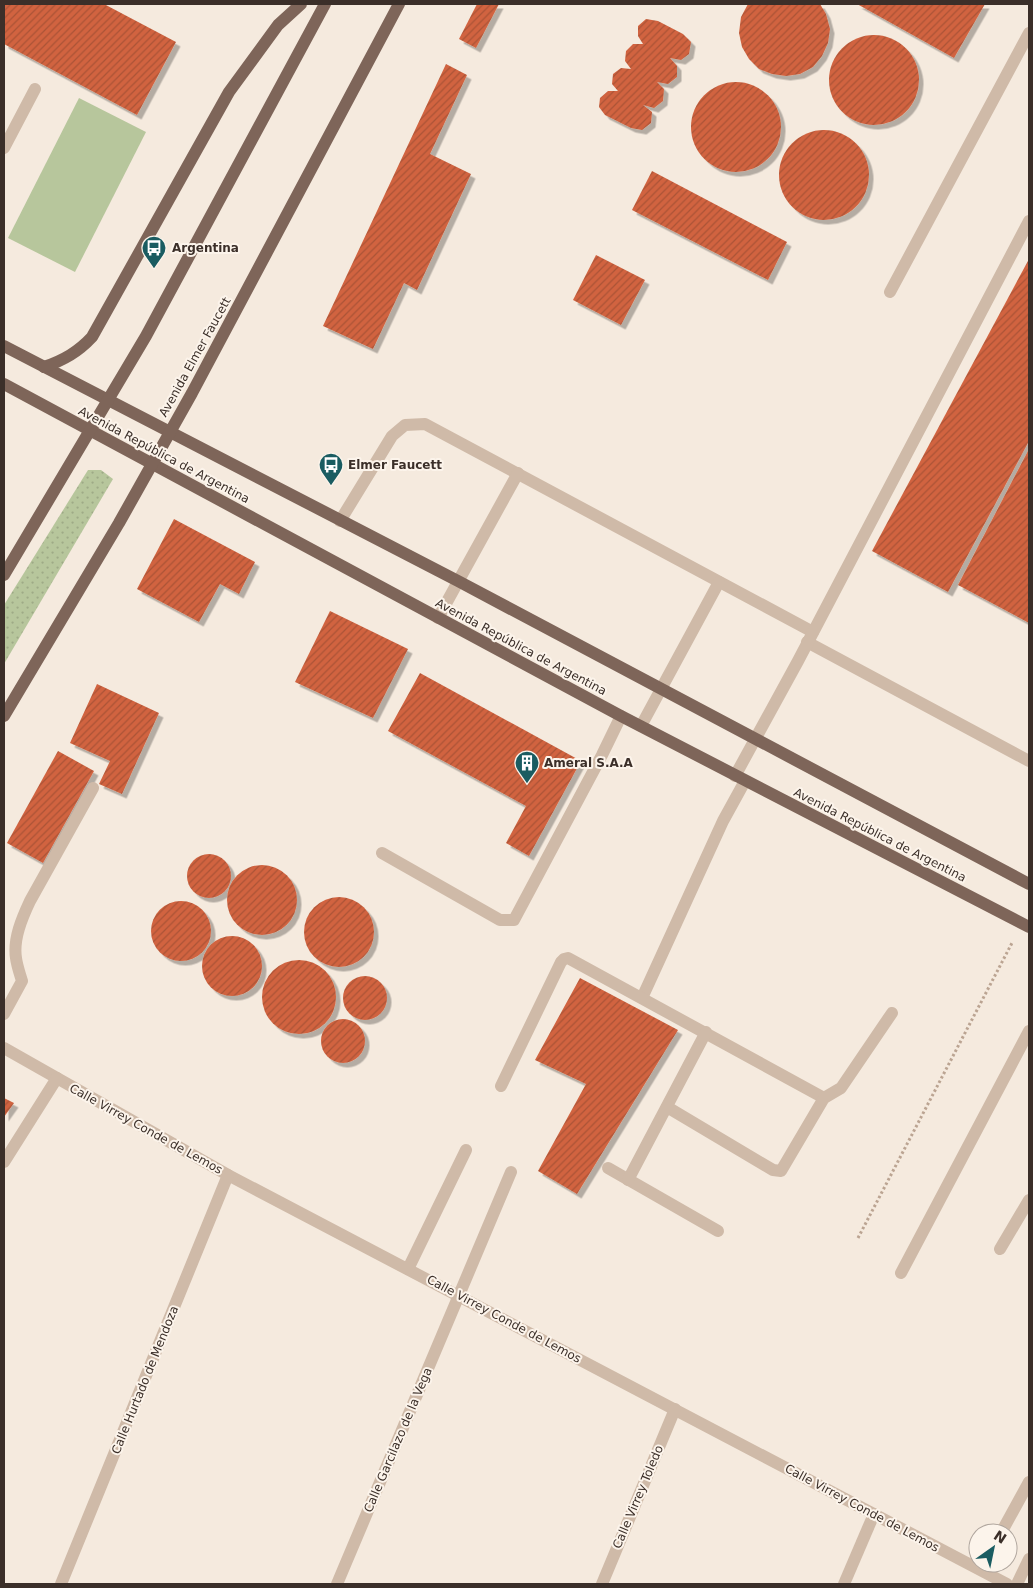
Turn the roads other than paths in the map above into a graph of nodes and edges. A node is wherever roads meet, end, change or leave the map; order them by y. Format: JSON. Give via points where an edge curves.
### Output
{"nodes":[{"id":1,"x":301,"y":4,"type":"edge"},
{"id":2,"x":324,"y":4,"type":"edge"},
{"id":3,"x":399,"y":4,"type":"edge"},
{"id":4,"x":1029,"y":33,"type":"edge"},
{"id":5,"x":35,"y":89,"type":"dead end"},
{"id":6,"x":4,"y":148,"type":"edge"},
{"id":7,"x":1029,"y":221,"type":"edge"},
{"id":8,"x":890,"y":292,"type":"dead end"},
{"id":9,"x":4,"y":346,"type":"edge"},
{"id":10,"x":44,"y":367,"type":"junction"},
{"id":11,"x":4,"y":384,"type":"edge"},
{"id":12,"x":108,"y":400,"type":"junction"},
{"id":13,"x":90,"y":431,"type":"junction"},
{"id":14,"x":170,"y":432,"type":"junction"},
{"id":15,"x":152,"y":464,"type":"junction"},
{"id":16,"x":518,"y":474,"type":"junction"},
{"id":17,"x":340,"y":521,"type":"junction"},
{"id":18,"x":4,"y":575,"type":"edge"},
{"id":19,"x":458,"y":581,"type":"junction"},
{"id":20,"x":719,"y":582,"type":"junction"},
{"id":21,"x":438,"y":618,"type":"junction"},
{"id":22,"x":810,"y":637,"type":"junction"},
{"id":23,"x":661,"y":688,"type":"junction"},
{"id":24,"x":4,"y":716,"type":"edge"},
{"id":25,"x":621,"y":716,"type":"junction"},
{"id":26,"x":641,"y":726,"type":"junction"},
{"id":27,"x":756,"y":739,"type":"junction"},
{"id":28,"x":1029,"y":761,"type":"edge"},
{"id":29,"x":740,"y":779,"type":"junction"},
{"id":30,"x":93,"y":788,"type":"dead end"},
{"id":31,"x":382,"y":853,"type":"dead end"},
{"id":32,"x":1029,"y":884,"type":"edge"},
{"id":33,"x":1026,"y":925,"type":"edge"},
{"id":34,"x":642,"y":998,"type":"junction"},
{"id":35,"x":4,"y":1014,"type":"edge"},
{"id":36,"x":892,"y":1014,"type":"dead end"},
{"id":37,"x":1029,"y":1030,"type":"edge"},
{"id":38,"x":706,"y":1032,"type":"junction"},
{"id":39,"x":4,"y":1048,"type":"edge"},
{"id":40,"x":57,"y":1078,"type":"junction"},
{"id":41,"x":501,"y":1086,"type":"dead end"},
{"id":42,"x":824,"y":1098,"type":"junction"},
{"id":43,"x":666,"y":1107,"type":"junction"},
{"id":44,"x":466,"y":1150,"type":"dead end"},
{"id":45,"x":4,"y":1162,"type":"edge"},
{"id":46,"x":608,"y":1168,"type":"dead end"},
{"id":47,"x":511,"y":1172,"type":"dead end"},
{"id":48,"x":228,"y":1174,"type":"junction"},
{"id":49,"x":628,"y":1180,"type":"junction"},
{"id":50,"x":1029,"y":1200,"type":"edge"},
{"id":51,"x":718,"y":1231,"type":"dead end"},
{"id":52,"x":1000,"y":1249,"type":"dead end"},
{"id":53,"x":408,"y":1269,"type":"junction"},
{"id":54,"x":901,"y":1273,"type":"dead end"},
{"id":55,"x":458,"y":1295,"type":"junction"},
{"id":56,"x":675,"y":1409,"type":"junction"},
{"id":57,"x":1029,"y":1482,"type":"edge"},
{"id":58,"x":874,"y":1514,"type":"junction"},
{"id":59,"x":1006,"y":1523,"type":"edge"},
{"id":60,"x":1029,"y":1559,"type":"edge"},
{"id":61,"x":968,"y":1560,"type":"edge"},
{"id":62,"x":991,"y":1573,"type":"edge"},
{"id":63,"x":60,"y":1584,"type":"edge"},
{"id":64,"x":337,"y":1584,"type":"edge"},
{"id":65,"x":602,"y":1584,"type":"edge"},
{"id":66,"x":844,"y":1584,"type":"edge"},
{"id":67,"x":1007,"y":1584,"type":"edge"},
{"id":68,"x":1017,"y":1584,"type":"edge"}],
"edges":[{"from":1,"to":10,"type":"main road","via":[[278,24],[229,92],[92,337],[68,357]]},
{"from":2,"to":12,"type":"main road","via":[[159,312]]},
{"from":3,"to":14,"type":"main road","name":"Avenida Elmer Faucett"},
{"from":4,"to":8,"type":"street"},
{"from":5,"to":6,"type":"street"},
{"from":7,"to":22,"type":"street"},
{"from":9,"to":10,"type":"main road","name":"Avenida República de Argentina"},
{"from":10,"to":12,"type":"main road","name":"Avenida República de Argentina"},
{"from":11,"to":13,"type":"main road","name":"Avenida República de Argentina"},
{"from":12,"to":13,"type":"main road"},
{"from":12,"to":14,"type":"main road","name":"Avenida República de Argentina"},
{"from":13,"to":15,"type":"main road","name":"Avenida República de Argentina"},
{"from":13,"to":18,"type":"main road"},
{"from":14,"to":15,"type":"main road","name":"Avenida Elmer Faucett"},
{"from":14,"to":17,"type":"main road","name":"Avenida República de Argentina"},
{"from":15,"to":21,"type":"main road","name":"Avenida República de Argentina"},
{"from":15,"to":24,"type":"main road","name":"Avenida Elmer Faucett"},
{"from":16,"to":17,"type":"street","via":[[425,424],[405,425],[392,436]]},
{"from":16,"to":19,"type":"street"},
{"from":16,"to":20,"type":"street"},
{"from":17,"to":19,"type":"main road","name":"Avenida República de Argentina"},
{"from":19,"to":21,"type":"street"},
{"from":19,"to":23,"type":"main road","name":"Avenida República de Argentina"},
{"from":20,"to":22,"type":"street"},
{"from":20,"to":23,"type":"street"},
{"from":21,"to":25,"type":"main road","name":"Avenida República de Argentina"},
{"from":22,"to":27,"type":"street"},
{"from":22,"to":28,"type":"street"},
{"from":23,"to":26,"type":"street"},
{"from":23,"to":27,"type":"main road","name":"Avenida República de Argentina"},
{"from":25,"to":26,"type":"main road","name":"Avenida República de Argentina"},
{"from":25,"to":31,"type":"street","via":[[514,920],[500,920]]},
{"from":26,"to":29,"type":"main road","name":"Avenida República de Argentina"},
{"from":27,"to":29,"type":"street"},
{"from":27,"to":32,"type":"main road","name":"Avenida República de Argentina"},
{"from":29,"to":33,"type":"main road","name":"Avenida República de Argentina"},
{"from":29,"to":34,"type":"street"},
{"from":30,"to":35,"type":"street","via":[[22,920],[15,957],[22,981]]},
{"from":34,"to":38,"type":"street"},
{"from":34,"to":41,"type":"street","via":[[568,958],[564,959]]},
{"from":36,"to":42,"type":"street","via":[[841,1088]]},
{"from":37,"to":54,"type":"street"},
{"from":38,"to":42,"type":"street"},
{"from":38,"to":43,"type":"street"},
{"from":39,"to":40,"type":"street","name":"Calle Virrey Conde de Lemos"},
{"from":40,"to":45,"type":"street"},
{"from":40,"to":48,"type":"street","name":"Calle Virrey Conde de Lemos"},
{"from":42,"to":43,"type":"street","via":[[778,1172]]},
{"from":43,"to":49,"type":"street"},
{"from":44,"to":53,"type":"street"},
{"from":46,"to":49,"type":"street"},
{"from":47,"to":55,"type":"street","name":"Calle Garcilazo de la Vega"},
{"from":48,"to":53,"type":"street","name":"Calle Virrey Conde de Lemos"},
{"from":48,"to":63,"type":"street","name":"Calle Hurtado de Mendoza"},
{"from":49,"to":51,"type":"street"},
{"from":50,"to":52,"type":"street"},
{"from":53,"to":55,"type":"street","name":"Calle Virrey Conde de Lemos"},
{"from":55,"to":56,"type":"street","name":"Calle Virrey Conde de Lemos"},
{"from":55,"to":64,"type":"street","name":"Calle Garcilazo de la Vega"},
{"from":56,"to":58,"type":"street","name":"Calle Virrey Conde de Lemos"},
{"from":56,"to":65,"type":"street","name":"Calle Virrey Toledo"},
{"from":57,"to":59,"type":"street"},
{"from":58,"to":61,"type":"street","name":"Calle Virrey Conde de Lemos"},
{"from":58,"to":66,"type":"street"},
{"from":60,"to":68,"type":"street"},
{"from":62,"to":67,"type":"street","name":"Calle Virrey Conde de Lemos"}]}
